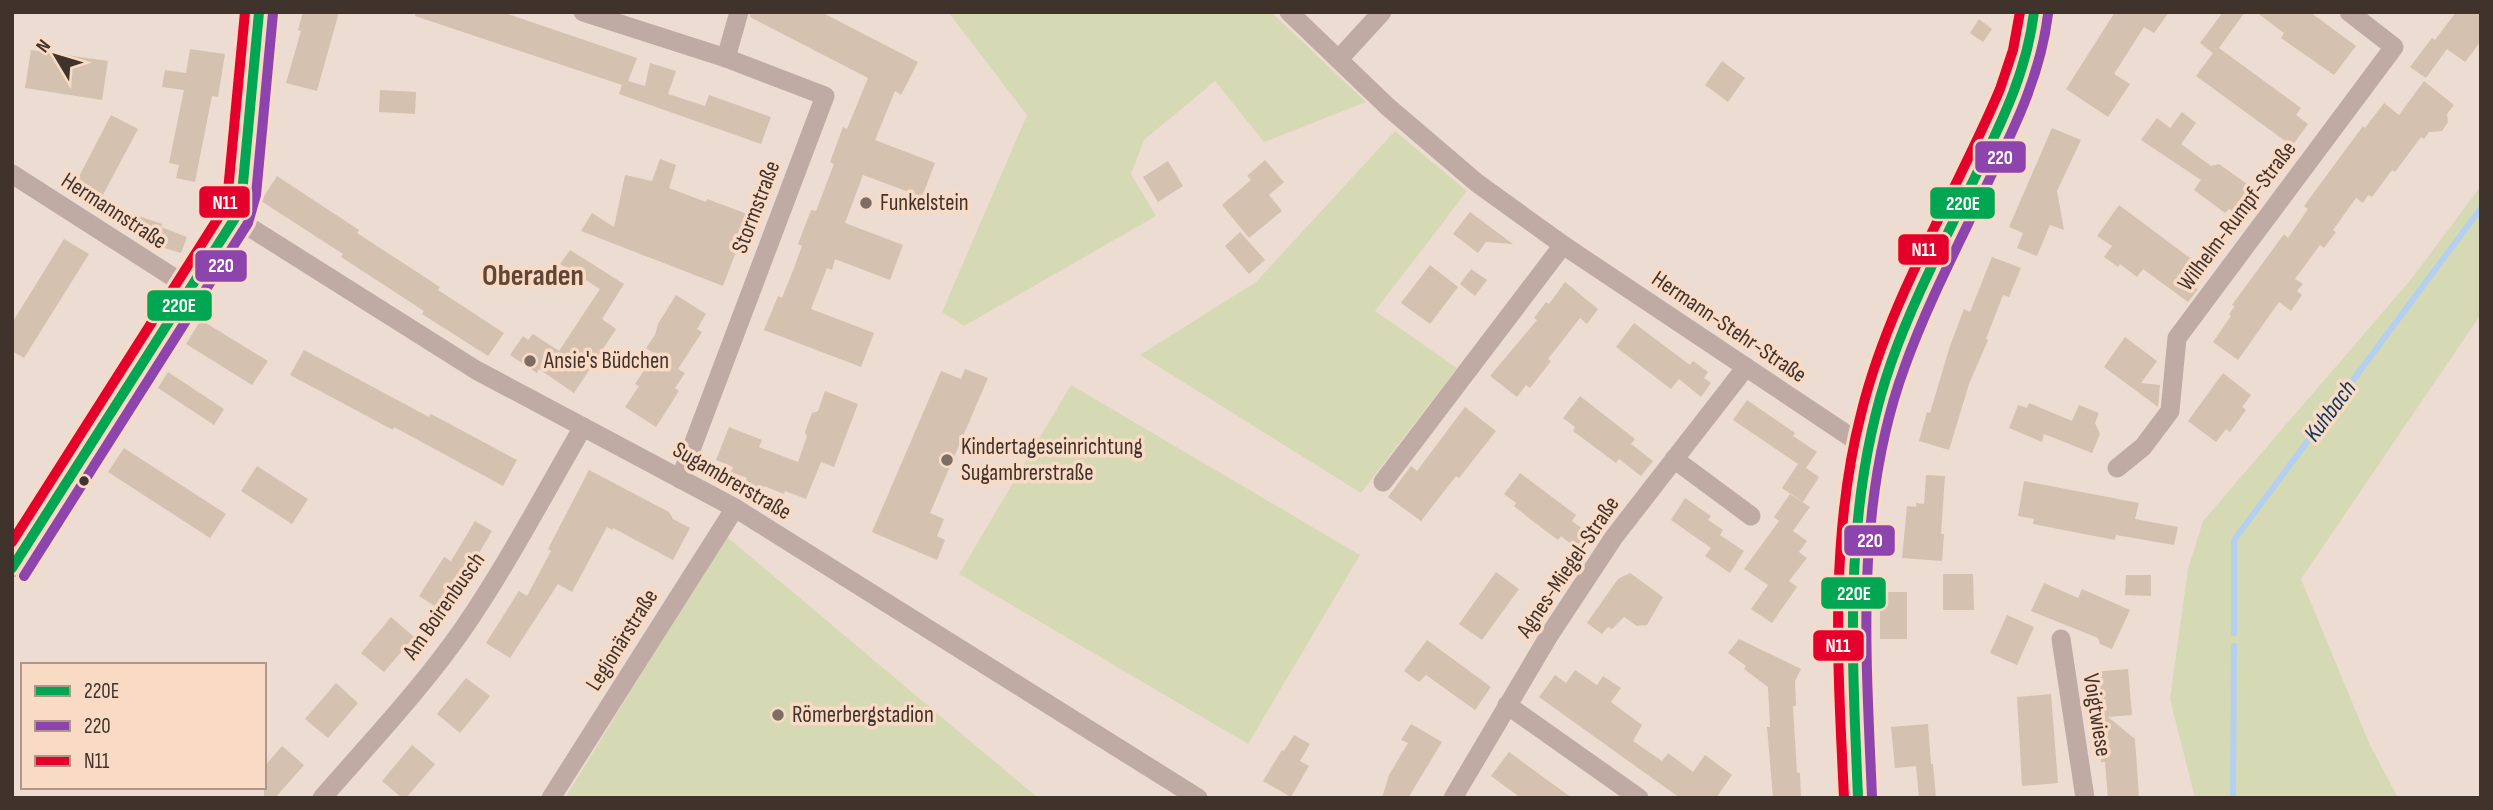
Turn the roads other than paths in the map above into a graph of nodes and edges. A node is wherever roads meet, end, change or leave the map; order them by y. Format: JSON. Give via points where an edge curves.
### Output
{"nodes":[{"id":1,"x":258,"y":12,"type":"edge"},
{"id":2,"x":583,"y":12,"type":"edge"},
{"id":3,"x":739,"y":12,"type":"edge"},
{"id":4,"x":1289,"y":12,"type":"edge"},
{"id":5,"x":1382,"y":12,"type":"edge"},
{"id":6,"x":2034,"y":12,"type":"edge"},
{"id":7,"x":2349,"y":12,"type":"edge"},
{"id":8,"x":726,"y":58,"type":"junction"},
{"id":9,"x":1339,"y":60,"type":"junction"},
{"id":10,"x":12,"y":174,"type":"edge"},
{"id":11,"x":235,"y":218,"type":"junction"},
{"id":12,"x":1563,"y":245,"type":"junction"},
{"id":13,"x":190,"y":288,"type":"junction"},
{"id":14,"x":1746,"y":367,"type":"junction"},
{"id":15,"x":583,"y":427,"type":"junction"},
{"id":16,"x":1867,"y":448,"type":"junction"},
{"id":17,"x":1674,"y":459,"type":"junction"},
{"id":18,"x":2117,"y":468,"type":"dead end"},
{"id":19,"x":680,"y":479,"type":"junction"},
{"id":20,"x":1383,"y":482,"type":"dead end"},
{"id":21,"x":735,"y":508,"type":"junction"},
{"id":22,"x":1751,"y":516,"type":"dead end"},
{"id":23,"x":15,"y":558,"type":"edge"},
{"id":24,"x":2061,"y":639,"type":"dead end"},
{"id":25,"x":1507,"y":705,"type":"junction"},
{"id":26,"x":322,"y":798,"type":"edge"},
{"id":27,"x":551,"y":798,"type":"edge"},
{"id":28,"x":1198,"y":798,"type":"edge"},
{"id":29,"x":1453,"y":798,"type":"edge"},
{"id":30,"x":1639,"y":798,"type":"edge"},
{"id":31,"x":1858,"y":798,"type":"edge"},
{"id":32,"x":2085,"y":798,"type":"edge"}],
"edges":[{"from":1,"to":11,"type":"street","via":[[242,194]]},
{"from":2,"to":8,"type":"street"},
{"from":3,"to":8,"type":"street"},
{"from":4,"to":9,"type":"street","name":"Hermann-Stehr-Straße"},
{"from":5,"to":9,"type":"street"},
{"from":6,"to":16,"type":"main road","via":[[2013,97],[1921,292],[1896,353]]},
{"from":7,"to":18,"type":"street","name":"Wilhelm-Rumpf-Straße","via":[[2394,47],[2177,338],[2170,411],[2143,447]]},
{"from":8,"to":19,"type":"street","name":"Stormstraße","via":[[825,96]]},
{"from":9,"to":12,"type":"street","name":"Hermann-Stehr-Straße","via":[[1477,183]]},
{"from":10,"to":13,"type":"street","name":"Hermannstraße"},
{"from":11,"to":13,"type":"street"},
{"from":11,"to":15,"type":"street","name":"Sugambrerstraße","via":[[476,370]]},
{"from":12,"to":14,"type":"street","name":"Hermann-Stehr-Straße"},
{"from":12,"to":20,"type":"street"},
{"from":13,"to":23,"type":"street"},
{"from":14,"to":16,"type":"street","name":"Hermann-Stehr-Straße"},
{"from":14,"to":17,"type":"street","name":"Agnes-Miegel-Straße"},
{"from":15,"to":19,"type":"street","name":"Sugambrerstraße"},
{"from":15,"to":26,"type":"street","name":"Am Boirenbusch","via":[[463,629]]},
{"from":16,"to":31,"type":"main road","via":[[1855,517],[1852,571]]},
{"from":17,"to":22,"type":"street"},
{"from":17,"to":25,"type":"street","name":"Agnes-Miegel-Straße","via":[[1614,537]]},
{"from":19,"to":21,"type":"street","name":"Sugambrerstraße"},
{"from":21,"to":27,"type":"street","name":"Legionärstraße"},
{"from":21,"to":28,"type":"street","name":"Sugambrerstraße"},
{"from":24,"to":32,"type":"street","name":"Voigtwiese"},
{"from":25,"to":29,"type":"street","name":"Agnes-Miegel-Straße"},
{"from":25,"to":30,"type":"street"}]}
